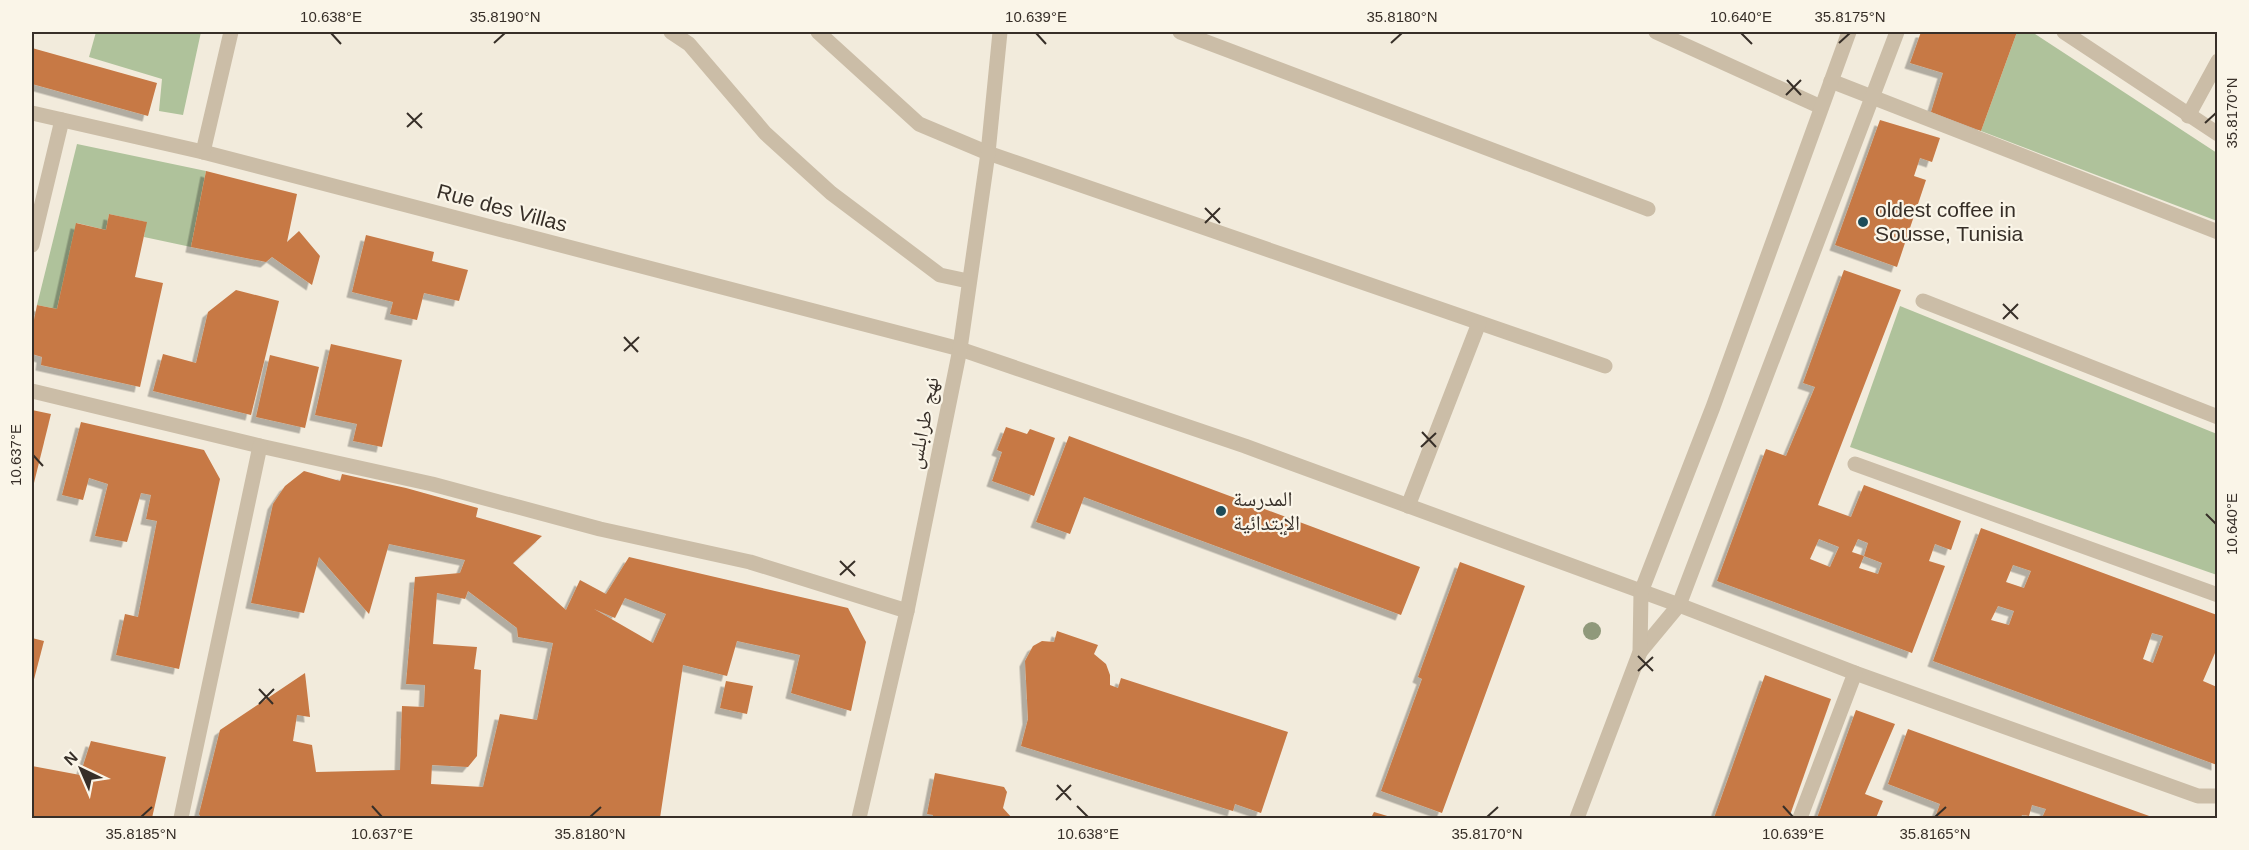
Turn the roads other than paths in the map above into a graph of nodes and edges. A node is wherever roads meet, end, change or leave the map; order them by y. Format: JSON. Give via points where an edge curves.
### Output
{"nodes":[{"id":1,"x":231,"y":32,"type":"edge"},
{"id":2,"x":671,"y":32,"type":"edge"},
{"id":3,"x":818,"y":32,"type":"edge"},
{"id":4,"x":1000,"y":32,"type":"edge"},
{"id":5,"x":1180,"y":32,"type":"edge"},
{"id":6,"x":1656,"y":32,"type":"edge"},
{"id":7,"x":1849,"y":32,"type":"edge"},
{"id":8,"x":1897,"y":32,"type":"edge"},
{"id":9,"x":2064,"y":32,"type":"edge"},
{"id":10,"x":2217,"y":61,"type":"edge"},
{"id":11,"x":1831,"y":81,"type":"junction"},
{"id":12,"x":1872,"y":97,"type":"junction"},
{"id":13,"x":1821,"y":107,"type":"junction"},
{"id":14,"x":32,"y":113,"type":"edge"},
{"id":15,"x":2188,"y":116,"type":"junction"},
{"id":16,"x":62,"y":120,"type":"junction"},
{"id":17,"x":2217,"y":134,"type":"edge"},
{"id":18,"x":203,"y":152,"type":"junction"},
{"id":19,"x":988,"y":153,"type":"junction"},
{"id":20,"x":1648,"y":209,"type":"dead end"},
{"id":21,"x":2217,"y":232,"type":"edge"},
{"id":22,"x":32,"y":245,"type":"edge"},
{"id":23,"x":968,"y":281,"type":"junction"},
{"id":24,"x":1923,"y":301,"type":"dead end"},
{"id":25,"x":1479,"y":323,"type":"junction"},
{"id":26,"x":960,"y":349,"type":"junction"},
{"id":27,"x":1605,"y":366,"type":"dead end"},
{"id":28,"x":32,"y":390,"type":"edge"},
{"id":29,"x":2217,"y":417,"type":"edge"},
{"id":30,"x":260,"y":446,"type":"junction"},
{"id":31,"x":1856,"y":464,"type":"dead end"},
{"id":32,"x":1408,"y":506,"type":"junction"},
{"id":33,"x":1641,"y":592,"type":"junction"},
{"id":34,"x":2217,"y":595,"type":"edge"},
{"id":35,"x":1679,"y":605,"type":"junction"},
{"id":36,"x":907,"y":611,"type":"junction"},
{"id":37,"x":1640,"y":652,"type":"junction"},
{"id":38,"x":1855,"y":673,"type":"junction"},
{"id":39,"x":2217,"y":796,"type":"edge"},
{"id":40,"x":181,"y":819,"type":"edge"},
{"id":41,"x":859,"y":819,"type":"edge"},
{"id":42,"x":1577,"y":819,"type":"edge"},
{"id":43,"x":1800,"y":819,"type":"edge"}],
"edges":[{"from":1,"to":18,"type":"street"},
{"from":2,"to":23,"type":"street","via":[[689,44],[765,133],[831,193],[940,275]]},
{"from":3,"to":19,"type":"street","via":[[919,124]]},
{"from":4,"to":19,"type":"street","name":"نهج طرابلس"},
{"from":5,"to":20,"type":"street"},
{"from":6,"to":13,"type":"street"},
{"from":7,"to":11,"type":"street"},
{"from":8,"to":12,"type":"street"},
{"from":9,"to":15,"type":"street"},
{"from":10,"to":15,"type":"street"},
{"from":11,"to":12,"type":"street"},
{"from":11,"to":13,"type":"street"},
{"from":12,"to":21,"type":"street"},
{"from":12,"to":35,"type":"street"},
{"from":13,"to":33,"type":"street","via":[[1713,407]]},
{"from":14,"to":16,"type":"street","name":"Rue des Villas"},
{"from":15,"to":17,"type":"street"},
{"from":16,"to":18,"type":"street","name":"Rue des Villas"},
{"from":16,"to":22,"type":"street"},
{"from":18,"to":26,"type":"street","name":"Rue des Villas"},
{"from":19,"to":23,"type":"street","name":"نهج طرابلس"},
{"from":19,"to":25,"type":"street"},
{"from":23,"to":26,"type":"street","name":"نهج طرابلس"},
{"from":24,"to":29,"type":"street"},
{"from":25,"to":27,"type":"street"},
{"from":25,"to":32,"type":"street"},
{"from":26,"to":32,"type":"street","name":"Rue des Villas"},
{"from":26,"to":36,"type":"street","name":"نهج طرابلس"},
{"from":28,"to":30,"type":"street"},
{"from":30,"to":36,"type":"street","via":[[750,562]]},
{"from":30,"to":40,"type":"street"},
{"from":31,"to":34,"type":"street"},
{"from":32,"to":33,"type":"street","name":"Rue des Villas"},
{"from":33,"to":35,"type":"street","name":"Rue des Villas"},
{"from":33,"to":37,"type":"street"},
{"from":35,"to":37,"type":"street"},
{"from":35,"to":38,"type":"street","name":"Rue des Villas"},
{"from":36,"to":41,"type":"street","name":"نهج طرابلس"},
{"from":37,"to":42,"type":"street"},
{"from":38,"to":39,"type":"street","name":"Rue des Villas","via":[[2198,796]]},
{"from":38,"to":43,"type":"street"}]}
